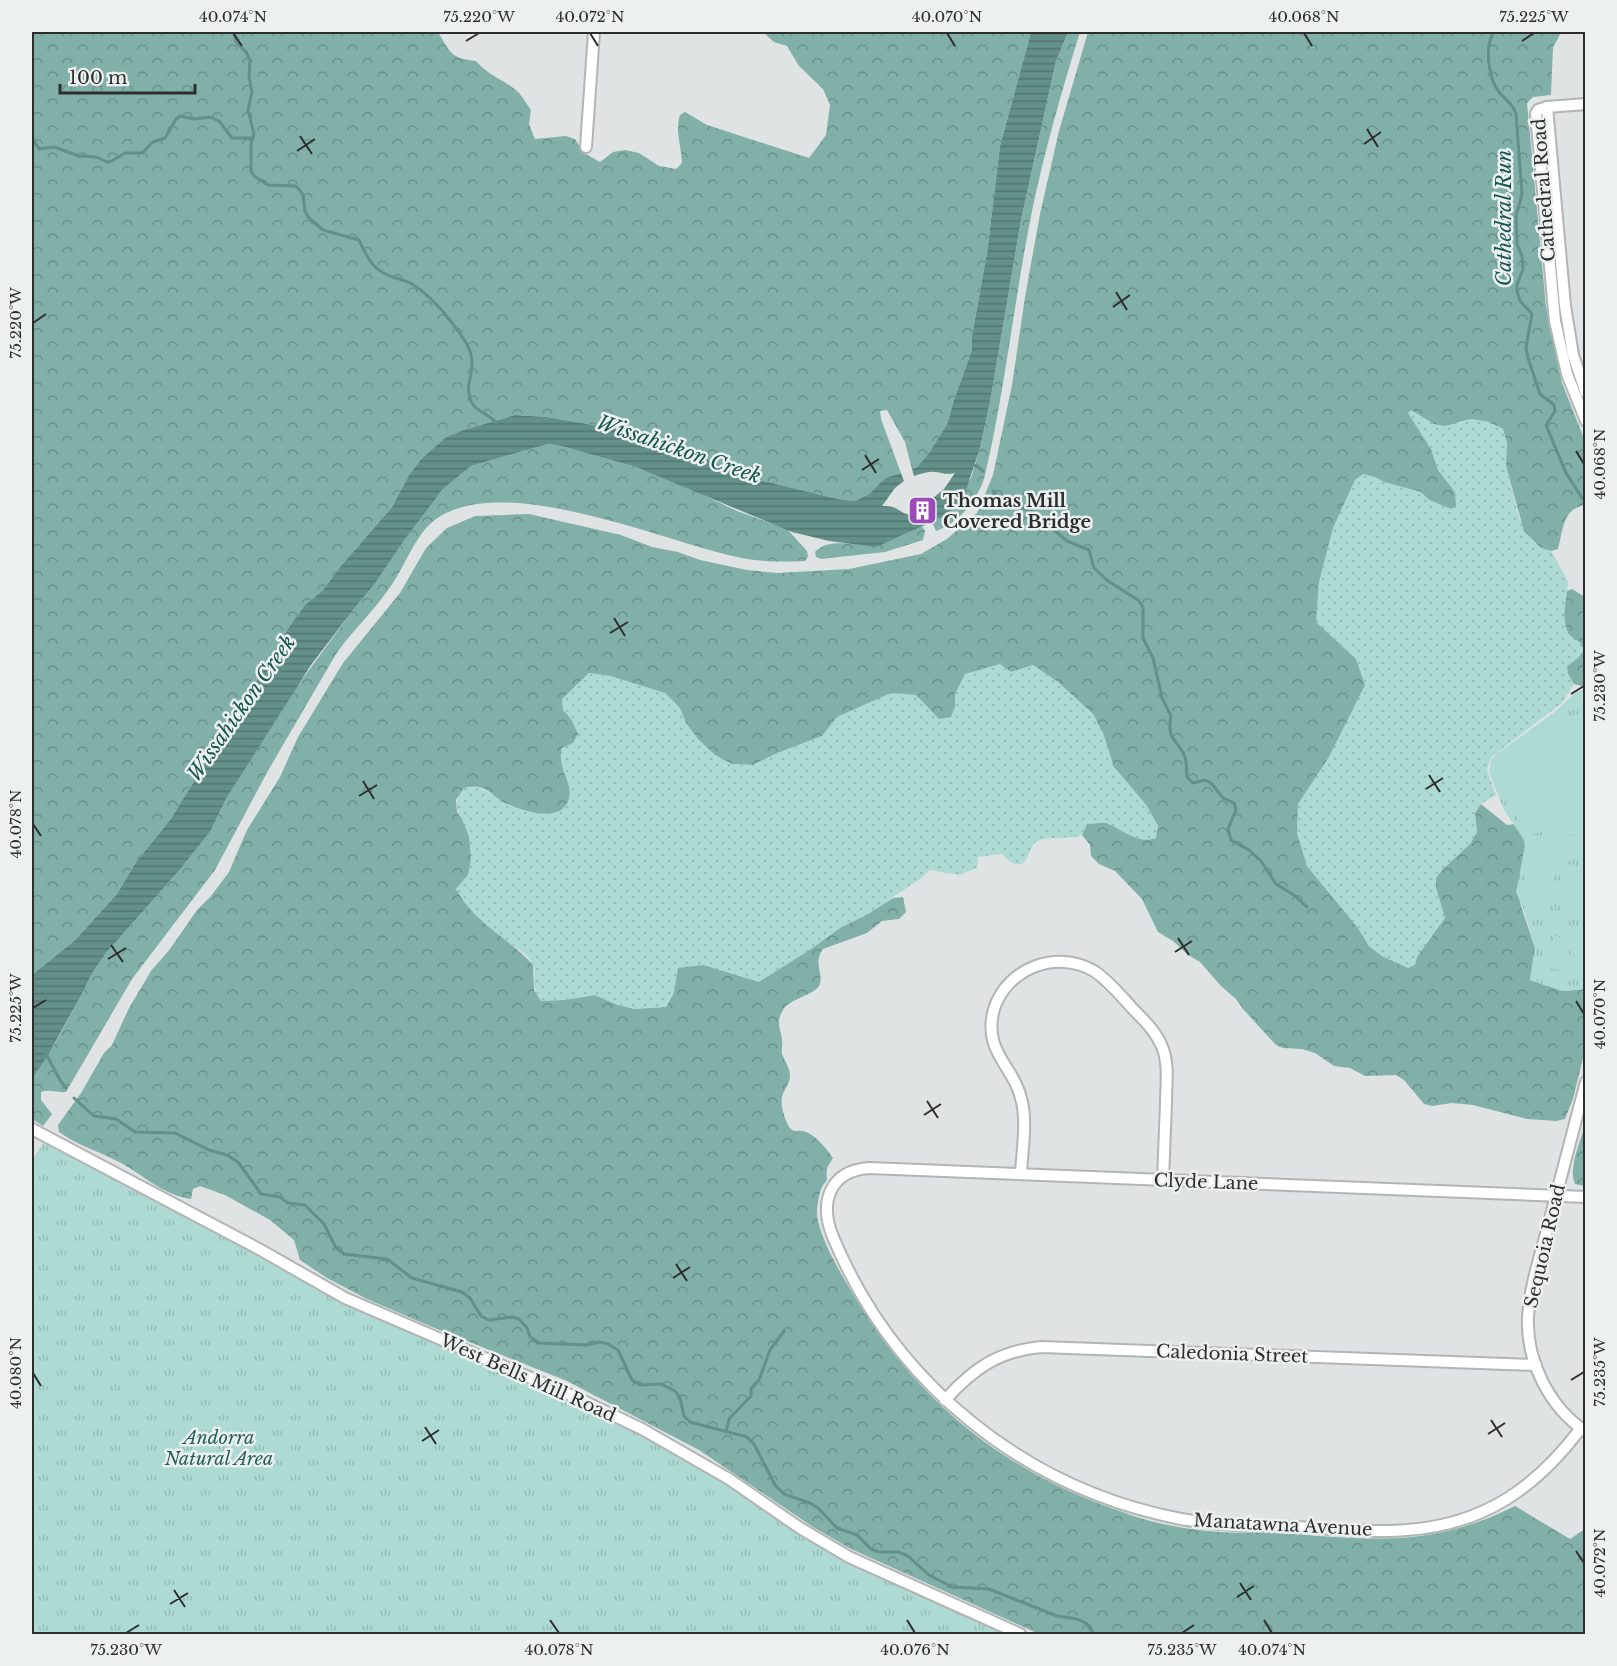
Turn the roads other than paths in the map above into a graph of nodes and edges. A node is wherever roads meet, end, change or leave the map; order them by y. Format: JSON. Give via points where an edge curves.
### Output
{"nodes":[{"id":1,"x":594,"y":32,"type":"edge"},
{"id":2,"x":1586,"y":104,"type":"edge"},
{"id":3,"x":1547,"y":107,"type":"junction"},
{"id":4,"x":586,"y":147,"type":"dead end"},
{"id":5,"x":1586,"y":393,"type":"edge"},
{"id":6,"x":1586,"y":421,"type":"edge"},
{"id":7,"x":1586,"y":1082,"type":"edge"},
{"id":8,"x":32,"y":1129,"type":"edge"},
{"id":9,"x":1021,"y":1174,"type":"junction"},
{"id":10,"x":1163,"y":1180,"type":"junction"},
{"id":11,"x":832,"y":1187,"type":"joint"},
{"id":12,"x":1556,"y":1196,"type":"junction"},
{"id":13,"x":1586,"y":1197,"type":"edge"},
{"id":14,"x":1536,"y":1365,"type":"junction"},
{"id":15,"x":945,"y":1400,"type":"junction"},
{"id":16,"x":1583,"y":1430,"type":"edge"},
{"id":17,"x":1020,"y":1635,"type":"edge"}],
"edges":[{"from":1,"to":4,"type":"street"},
{"from":2,"to":3,"type":"street"},
{"from":3,"to":5,"type":"street","name":"Cathedral Road","via":[[1567,324]]},
{"from":3,"to":6,"type":"street","name":"Cathedral Road","via":[[1536,114],[1555,321],[1567,374]]},
{"from":7,"to":12,"type":"street","name":"Sequoia Road"},
{"from":8,"to":17,"type":"street","name":"West Bells Mill Road","via":[[345,1298],[642,1429],[706,1465],[849,1557]]},
{"from":9,"to":10,"type":"street","name":"Clyde Lane"},
{"from":9,"to":10,"type":"street","via":[[1023,1104],[1017,1086],[999,1058],[992,1032],[993,1016],[997,1001],[1019,975],[1034,966],[1068,962],[1105,980],[1155,1033],[1163,1047],[1167,1064]]},
{"from":9,"to":11,"type":"street","name":"Clyde Lane","via":[[869,1168],[848,1174]]},
{"from":10,"to":12,"type":"street","name":"Clyde Lane"},
{"from":11,"to":15,"type":"street","name":"Manatawna Avenue","via":[[826,1217],[848,1270],[888,1336]]},
{"from":12,"to":13,"type":"street","name":"Clyde Lane"},
{"from":12,"to":14,"type":"street","name":"Sequoia Road","via":[[1529,1307]]},
{"from":14,"to":15,"type":"street","name":"Caledonia Street","via":[[1041,1347],[987,1362]]},
{"from":14,"to":16,"type":"street","name":"Sequoia Road","via":[[1552,1397]]},
{"from":15,"to":16,"type":"street","name":"Manatawna Avenue","via":[[1017,1455],[1089,1492],[1184,1519],[1274,1527],[1393,1531],[1461,1520],[1496,1506],[1526,1487]]}]}
